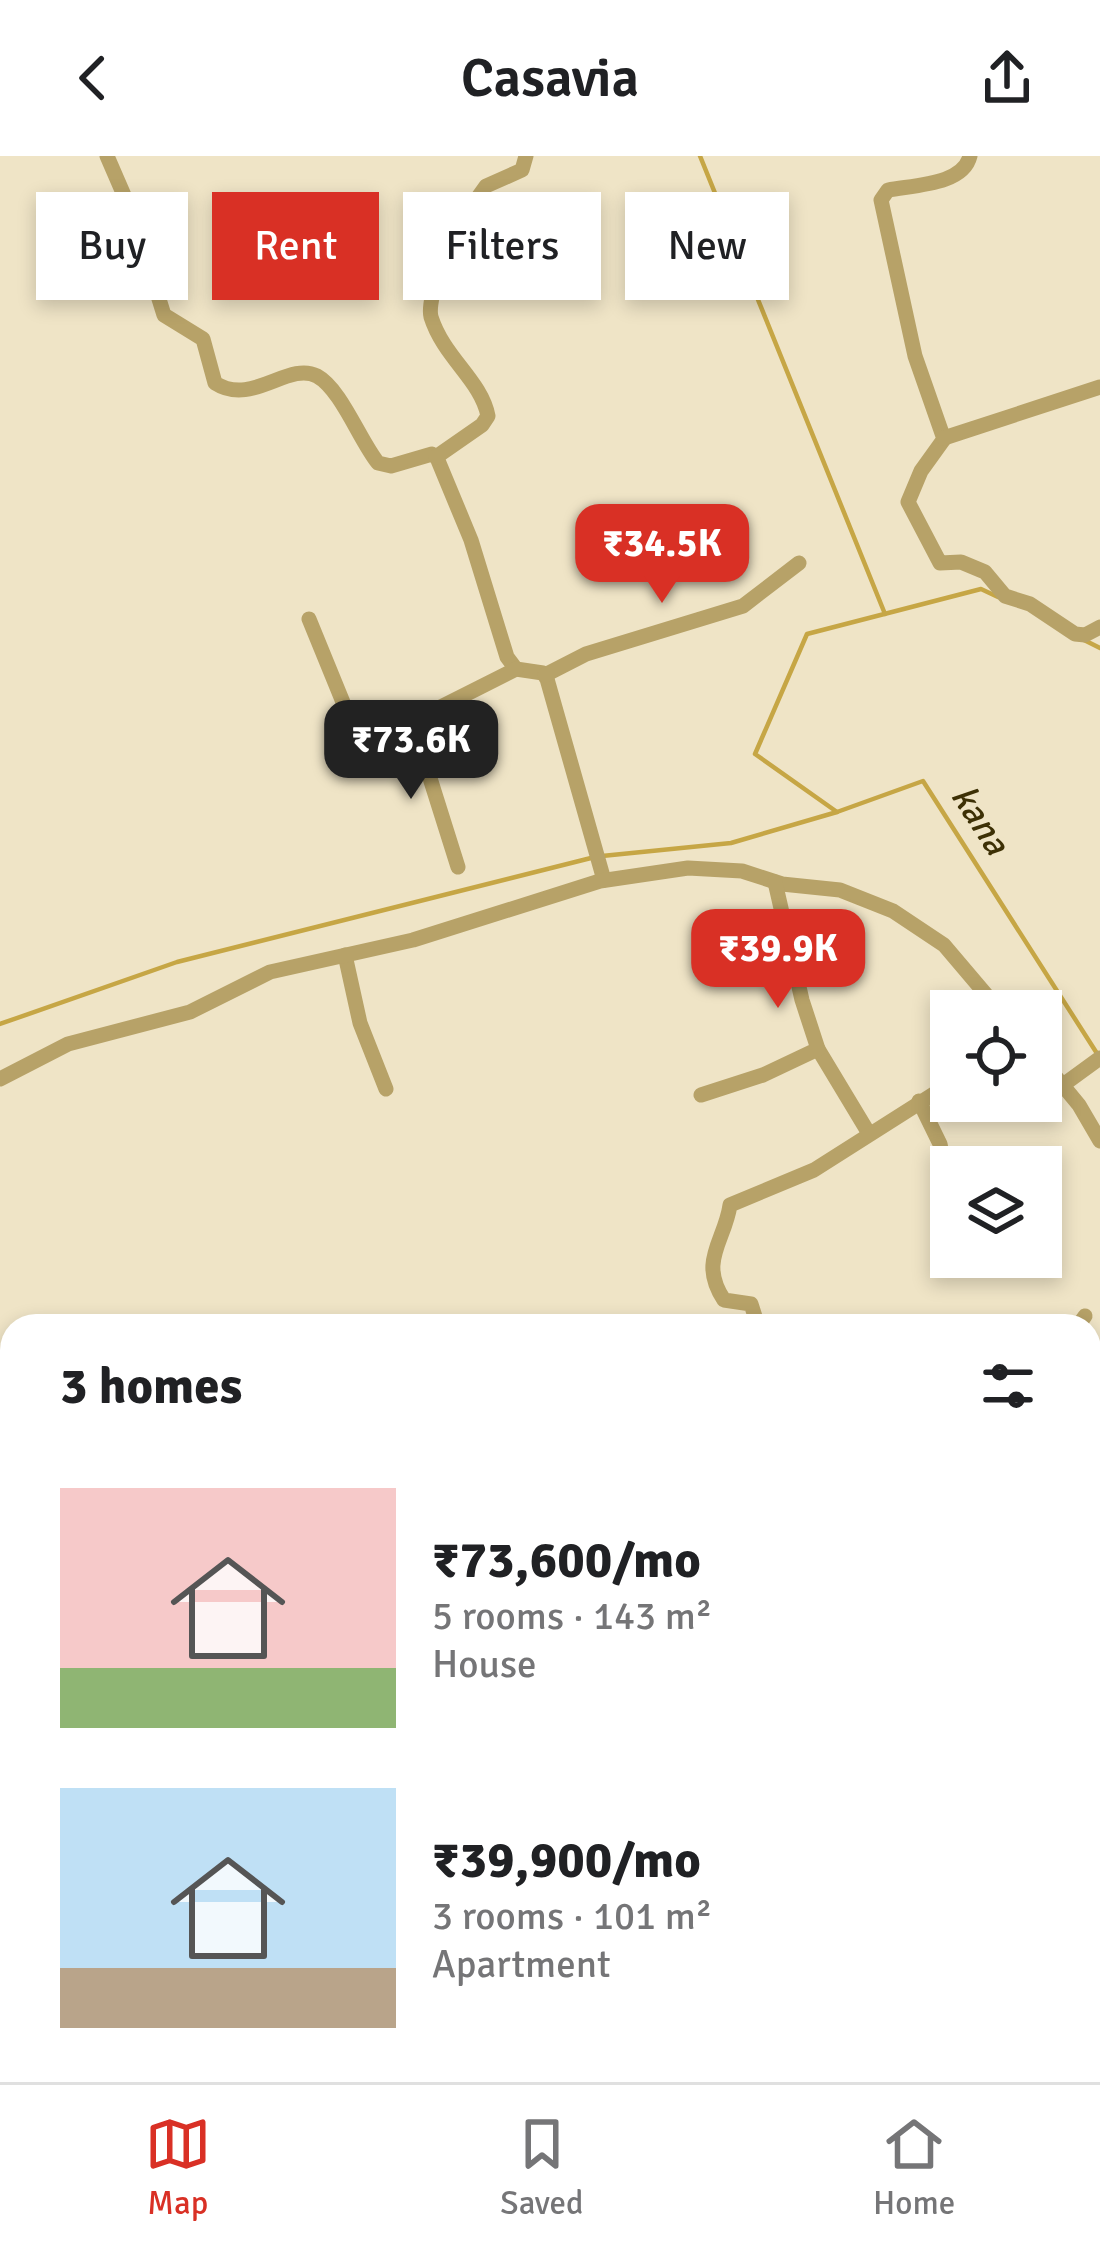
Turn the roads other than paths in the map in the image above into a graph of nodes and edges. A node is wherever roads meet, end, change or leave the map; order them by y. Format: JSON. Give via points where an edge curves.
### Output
{"nodes":[{"id":1,"x":107,"y":156,"type":"edge"},
{"id":2,"x":526,"y":156,"type":"edge"},
{"id":3,"x":970,"y":156,"type":"edge"},
{"id":4,"x":482,"y":192,"type":"edge"},
{"id":5,"x":434,"y":300,"type":"edge"},
{"id":6,"x":1100,"y":386,"type":"edge"},
{"id":7,"x":944,"y":438,"type":"junction"},
{"id":8,"x":436,"y":457,"type":"junction"},
{"id":9,"x":799,"y":562,"type":"dead end"},
{"id":10,"x":309,"y":619,"type":"dead end"},
{"id":11,"x":1100,"y":627,"type":"edge"},
{"id":12,"x":516,"y":669,"type":"junction"},
{"id":13,"x":545,"y":675,"type":"junction"},
{"id":14,"x":412,"y":721,"type":"junction"},
{"id":15,"x":458,"y":867,"type":"dead end"},
{"id":16,"x":604,"y":880,"type":"junction"},
{"id":17,"x":775,"y":882,"type":"junction"},
{"id":18,"x":345,"y":955,"type":"junction"},
{"id":19,"x":982,"y":990,"type":"edge"},
{"id":20,"x":818,"y":1049,"type":"junction"},
{"id":21,"x":1099,"y":1059,"type":"edge"},
{"id":22,"x":0,"y":1079,"type":"edge"},
{"id":23,"x":1063,"y":1085,"type":"joint"},
{"id":24,"x":386,"y":1089,"type":"dead end"},
{"id":25,"x":701,"y":1095,"type":"dead end"},
{"id":26,"x":930,"y":1095,"type":"edge"},
{"id":27,"x":919,"y":1101,"type":"junction"},
{"id":28,"x":868,"y":1132,"type":"junction"},
{"id":29,"x":1100,"y":1141,"type":"edge"},
{"id":30,"x":940,"y":1146,"type":"edge"},
{"id":31,"x":754,"y":1314,"type":"edge"}],
"edges":[{"from":1,"to":8,"type":"street","via":[[164,315],[203,339],[215,383],[248,390],[315,375],[378,463]]},
{"from":2,"to":4,"type":"street","via":[[522,170]]},
{"from":3,"to":7,"type":"street","via":[[957,176],[888,190],[881,200],[915,356]]},
{"from":5,"to":8,"type":"street","via":[[431,316],[488,416]]},
{"from":6,"to":7,"type":"street"},
{"from":7,"to":11,"type":"street","via":[[908,502],[937,561],[985,572],[1010,599],[1075,634]]},
{"from":8,"to":12,"type":"street"},
{"from":9,"to":13,"type":"street","via":[[742,607],[586,654]]},
{"from":10,"to":14,"type":"street","via":[[357,738]]},
{"from":12,"to":13,"type":"street"},
{"from":12,"to":14,"type":"street"},
{"from":13,"to":16,"type":"street"},
{"from":14,"to":15,"type":"street"},
{"from":16,"to":17,"type":"street","via":[[688,868]]},
{"from":16,"to":18,"type":"street"},
{"from":17,"to":19,"type":"street","via":[[839,890],[893,911],[944,945]]},
{"from":17,"to":20,"type":"street"},
{"from":18,"to":22,"type":"street","via":[[258,976],[190,1012],[68,1044]]},
{"from":18,"to":24,"type":"street","via":[[359,1023]]},
{"from":20,"to":25,"type":"street"},
{"from":20,"to":28,"type":"street"},
{"from":21,"to":23,"type":"street"},
{"from":23,"to":29,"type":"street"},
{"from":26,"to":27,"type":"street"},
{"from":27,"to":28,"type":"street"},
{"from":27,"to":30,"type":"street"},
{"from":28,"to":31,"type":"street","via":[[797,1179],[730,1205],[712,1251],[716,1284],[724,1300],[751,1304]]}]}
